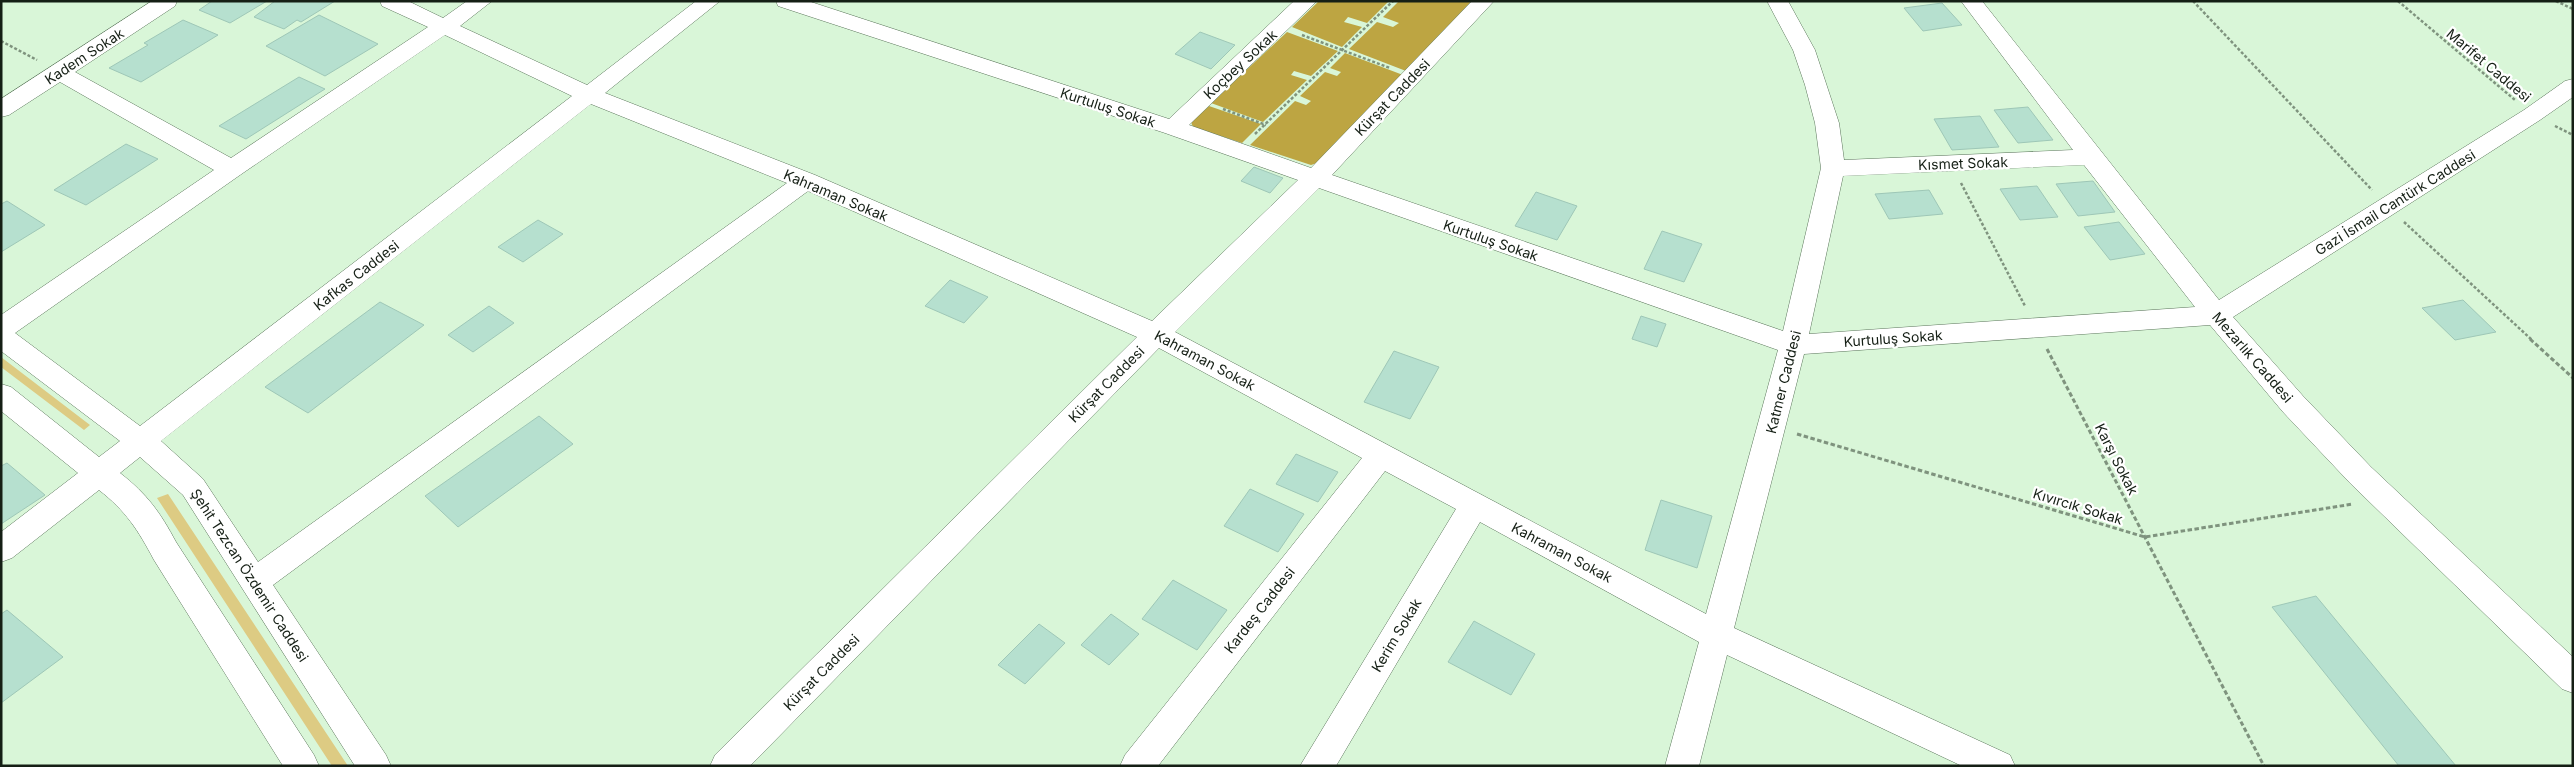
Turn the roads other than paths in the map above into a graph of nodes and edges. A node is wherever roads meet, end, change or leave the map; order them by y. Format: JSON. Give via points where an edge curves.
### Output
{"nodes":[{"id":1,"x":167,"y":1,"type":"edge"},
{"id":2,"x":390,"y":1,"type":"edge"},
{"id":3,"x":482,"y":1,"type":"edge"},
{"id":4,"x":710,"y":1,"type":"edge"},
{"id":5,"x":786,"y":1,"type":"edge"},
{"id":6,"x":1307,"y":1,"type":"edge"},
{"id":7,"x":1484,"y":1,"type":"edge"},
{"id":8,"x":1777,"y":1,"type":"edge"},
{"id":9,"x":1971,"y":1,"type":"edge"},
{"id":10,"x":445,"y":27,"type":"junction"},
{"id":11,"x":59,"y":72,"type":"junction"},
{"id":12,"x":2573,"y":86,"type":"edge"},
{"id":13,"x":589,"y":95,"type":"junction"},
{"id":14,"x":1,"y":110,"type":"edge"},
{"id":15,"x":1173,"y":128,"type":"junction"},
{"id":16,"x":2092,"y":157,"type":"junction"},
{"id":17,"x":1833,"y":168,"type":"junction"},
{"id":18,"x":232,"y":169,"type":"junction"},
{"id":19,"x":1314,"y":179,"type":"junction"},
{"id":20,"x":806,"y":181,"type":"junction"},
{"id":21,"x":2216,"y":315,"type":"junction"},
{"id":22,"x":1,"y":329,"type":"edge"},
{"id":23,"x":1156,"y":334,"type":"junction"},
{"id":24,"x":1,"y":337,"type":"edge"},
{"id":25,"x":1793,"y":345,"type":"junction"},
{"id":26,"x":1,"y":395,"type":"edge"},
{"id":27,"x":141,"y":441,"type":"junction"},
{"id":28,"x":1382,"y":454,"type":"junction"},
{"id":29,"x":100,"y":473,"type":"junction"},
{"id":30,"x":1475,"y":504,"type":"junction"},
{"id":31,"x":1,"y":549,"type":"edge"},
{"id":32,"x":255,"y":582,"type":"junction"},
{"id":33,"x":1716,"y":635,"type":"junction"},
{"id":34,"x":2573,"y":679,"type":"edge"},
{"id":35,"x":302,"y":766,"type":"edge"},
{"id":36,"x":374,"y":766,"type":"edge"},
{"id":37,"x":727,"y":766,"type":"edge"},
{"id":38,"x":1136,"y":766,"type":"edge"},
{"id":39,"x":1317,"y":766,"type":"edge"},
{"id":40,"x":1682,"y":766,"type":"edge"},
{"id":41,"x":1998,"y":766,"type":"edge"}],
"edges":[{"from":1,"to":11,"type":"street","name":"Kadem Sokak"},
{"from":2,"to":10,"type":"street","name":"Kahraman Sokak"},
{"from":3,"to":10,"type":"street"},
{"from":4,"to":13,"type":"street","name":"Kafkas Caddesi"},
{"from":5,"to":15,"type":"street","name":"Kurtuluş Sokak"},
{"from":6,"to":15,"type":"street","name":"Koçbey Sokak"},
{"from":7,"to":19,"type":"street","name":"Kürşat Caddesi"},
{"from":8,"to":17,"type":"street","name":"Katmer Caddesi","via":[[1804,50],[1816,85],[1827,123]]},
{"from":9,"to":16,"type":"street","name":"Mezarlık Caddesi"},
{"from":10,"to":13,"type":"street","name":"Kahraman Sokak"},
{"from":10,"to":18,"type":"street"},
{"from":11,"to":14,"type":"street","name":"Kadem Sokak"},
{"from":11,"to":18,"type":"street"},
{"from":12,"to":21,"type":"street","name":"Gazi İsmail Cantürk Caddesi"},
{"from":13,"to":20,"type":"street","name":"Kahraman Sokak"},
{"from":13,"to":27,"type":"street","name":"Kafkas Caddesi"},
{"from":15,"to":19,"type":"street","name":"Kurtuluş Sokak"},
{"from":16,"to":17,"type":"street","name":"Kısmet Sokak"},
{"from":16,"to":21,"type":"street","name":"Mezarlık Caddesi"},
{"from":17,"to":25,"type":"street","name":"Katmer Caddesi"},
{"from":18,"to":22,"type":"street"},
{"from":19,"to":23,"type":"street","name":"Kürşat Caddesi"},
{"from":19,"to":25,"type":"street","name":"Kurtuluş Sokak"},
{"from":20,"to":23,"type":"street","name":"Kahraman Sokak"},
{"from":20,"to":32,"type":"street"},
{"from":21,"to":25,"type":"street","name":"Kurtuluş Sokak"},
{"from":21,"to":34,"type":"street","name":"Mezarlık Caddesi","via":[[2294,406]]},
{"from":23,"to":28,"type":"street","name":"Kahraman Sokak"},
{"from":23,"to":37,"type":"street","name":"Kürşat Caddesi"},
{"from":24,"to":27,"type":"street","name":"Şehit Tezcan Özdemir Caddesi"},
{"from":25,"to":33,"type":"street","name":"Katmer Caddesi"},
{"from":26,"to":29,"type":"street"},
{"from":27,"to":29,"type":"street","name":"Kafkas Caddesi"},
{"from":27,"to":32,"type":"street","name":"Şehit Tezcan Özdemir Caddesi","via":[[193,487]]},
{"from":28,"to":30,"type":"street","name":"Kahraman Sokak"},
{"from":28,"to":38,"type":"street","name":"Kardeş Caddesi"},
{"from":29,"to":31,"type":"street","name":"Kafkas Caddesi"},
{"from":29,"to":35,"type":"street","via":[[129,497],[148,519],[165,551]]},
{"from":30,"to":33,"type":"street","name":"Kahraman Sokak"},
{"from":30,"to":39,"type":"street","name":"Kerim Sokak"},
{"from":32,"to":36,"type":"street","name":"Şehit Tezcan Özdemir Caddesi"},
{"from":33,"to":40,"type":"street","name":"Katmer Caddesi"},
{"from":33,"to":41,"type":"street","name":"Kahraman Sokak"}]}
